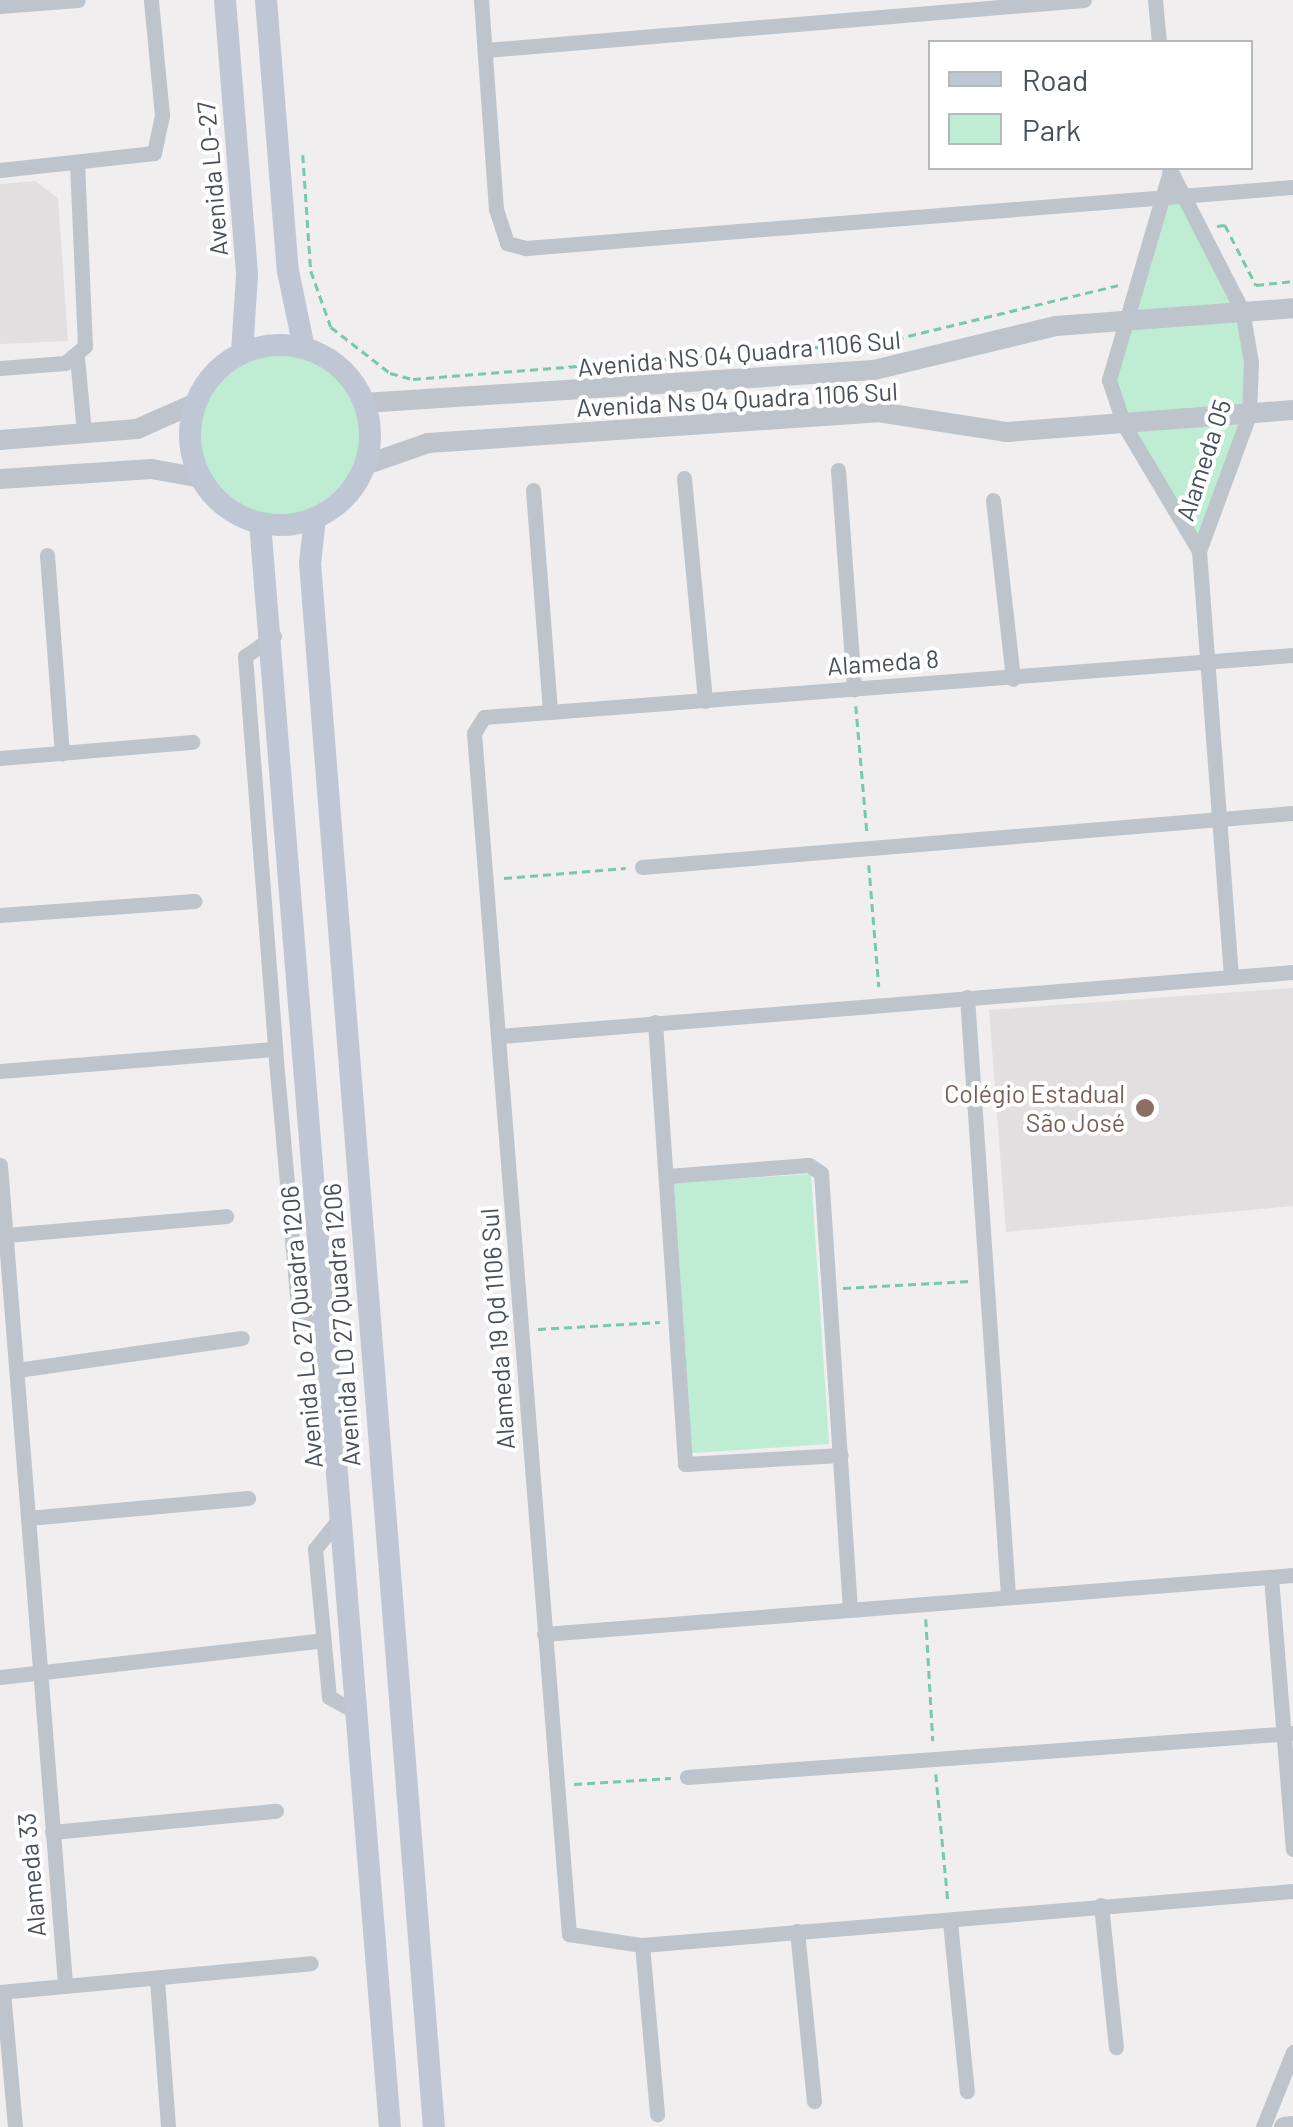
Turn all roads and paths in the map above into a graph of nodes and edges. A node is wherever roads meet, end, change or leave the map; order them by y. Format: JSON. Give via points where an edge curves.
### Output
{"nodes":[{"id":1,"x":78,"y":0,"type":"edge"},
{"id":2,"x":151,"y":0,"type":"edge"},
{"id":3,"x":225,"y":0,"type":"edge"},
{"id":4,"x":266,"y":0,"type":"edge"},
{"id":5,"x":481,"y":0,"type":"edge"},
{"id":6,"x":1084,"y":0,"type":"edge"},
{"id":7,"x":1155,"y":0,"type":"edge"},
{"id":8,"x":0,"y":6,"type":"edge"},
{"id":9,"x":1159,"y":40,"type":"edge"},
{"id":10,"x":486,"y":50,"type":"junction"},
{"id":11,"x":303,"y":155,"type":"dead end"},
{"id":12,"x":76,"y":164,"type":"junction"},
{"id":13,"x":0,"y":170,"type":"edge"},
{"id":14,"x":1170,"y":170,"type":"edge"},
{"id":15,"x":1171,"y":170,"type":"edge"},
{"id":16,"x":1293,"y":187,"type":"edge"},
{"id":17,"x":1186,"y":196,"type":"junction"},
{"id":18,"x":1157,"y":197,"type":"junction"},
{"id":19,"x":1200,"y":227,"type":"junction"},
{"id":20,"x":1293,"y":280,"type":"edge"},
{"id":21,"x":1124,"y":284,"type":"dead end"},
{"id":22,"x":1293,"y":308,"type":"edge"},
{"id":23,"x":1242,"y":310,"type":"junction"},
{"id":24,"x":1124,"y":322,"type":"junction"},
{"id":25,"x":304,"y":348,"type":"junction"},
{"id":26,"x":242,"y":353,"type":"junction"},
{"id":27,"x":77,"y":357,"type":"junction"},
{"id":28,"x":0,"y":368,"type":"edge"},
{"id":29,"x":196,"y":403,"type":"junction"},
{"id":30,"x":364,"y":403,"type":"junction"},
{"id":31,"x":1293,"y":410,"type":"edge"},
{"id":32,"x":1249,"y":414,"type":"junction"},
{"id":33,"x":1124,"y":425,"type":"junction"},
{"id":34,"x":84,"y":433,"type":"junction"},
{"id":35,"x":0,"y":440,"type":"edge"},
{"id":36,"x":365,"y":466,"type":"junction"},
{"id":37,"x":838,"y":470,"type":"dead end"},
{"id":38,"x":201,"y":478,"type":"junction"},
{"id":39,"x":684,"y":478,"type":"dead end"},
{"id":40,"x":0,"y":479,"type":"edge"},
{"id":41,"x":533,"y":490,"type":"dead end"},
{"id":42,"x":993,"y":500,"type":"dead end"},
{"id":43,"x":316,"y":518,"type":"junction"},
{"id":44,"x":260,"y":524,"type":"junction"},
{"id":45,"x":1198,"y":551,"type":"junction"},
{"id":46,"x":47,"y":554,"type":"dead end"},
{"id":47,"x":274,"y":636,"type":"junction"},
{"id":48,"x":1293,"y":655,"type":"edge"},
{"id":49,"x":1202,"y":661,"type":"junction"},
{"id":50,"x":1013,"y":678,"type":"junction"},
{"id":51,"x":854,"y":689,"type":"junction"},
{"id":52,"x":705,"y":701,"type":"junction"},
{"id":53,"x":550,"y":712,"type":"junction"},
{"id":54,"x":476,"y":720,"type":"joint"},
{"id":55,"x":192,"y":742,"type":"dead end"},
{"id":56,"x":62,"y":753,"type":"junction"},
{"id":57,"x":0,"y":758,"type":"edge"},
{"id":58,"x":1293,"y":813,"type":"edge"},
{"id":59,"x":1219,"y":820,"type":"junction"},
{"id":60,"x":642,"y":867,"type":"joint"},
{"id":61,"x":489,"y":879,"type":"junction"},
{"id":62,"x":194,"y":901,"type":"dead end"},
{"id":63,"x":0,"y":914,"type":"edge"},
{"id":64,"x":298,"y":933,"type":"junction"},
{"id":65,"x":267,"y":938,"type":"junction"},
{"id":66,"x":1293,"y":972,"type":"edge"},
{"id":67,"x":1231,"y":976,"type":"junction"},
{"id":68,"x":302,"y":984,"type":"junction"},
{"id":69,"x":271,"y":988,"type":"junction"},
{"id":70,"x":967,"y":997,"type":"junction"},
{"id":71,"x":655,"y":1022,"type":"junction"},
{"id":72,"x":500,"y":1036,"type":"junction"},
{"id":73,"x":275,"y":1050,"type":"junction"},
{"id":74,"x":0,"y":1071,"type":"edge"},
{"id":75,"x":0,"y":1165,"type":"edge"},
{"id":76,"x":668,"y":1176,"type":"junction"},
{"id":77,"x":226,"y":1216,"type":"dead end"},
{"id":78,"x":6,"y":1236,"type":"junction"},
{"id":79,"x":986,"y":1280,"type":"junction"},
{"id":80,"x":832,"y":1289,"type":"junction"},
{"id":81,"x":675,"y":1321,"type":"junction"},
{"id":82,"x":522,"y":1330,"type":"junction"},
{"id":83,"x":242,"y":1338,"type":"dead end"},
{"id":84,"x":330,"y":1351,"type":"junction"},
{"id":85,"x":18,"y":1370,"type":"junction"},
{"id":86,"x":841,"y":1455,"type":"junction"},
{"id":87,"x":248,"y":1498,"type":"dead end"},
{"id":88,"x":343,"y":1514,"type":"junction"},
{"id":89,"x":28,"y":1518,"type":"junction"},
{"id":90,"x":1293,"y":1576,"type":"edge"},
{"id":91,"x":1272,"y":1577,"type":"junction"},
{"id":92,"x":1008,"y":1596,"type":"junction"},
{"id":93,"x":850,"y":1607,"type":"junction"},
{"id":94,"x":544,"y":1634,"type":"junction"},
{"id":95,"x":324,"y":1640,"type":"junction"},
{"id":96,"x":40,"y":1674,"type":"junction"},
{"id":97,"x":0,"y":1677,"type":"edge"},
{"id":98,"x":358,"y":1714,"type":"junction"},
{"id":99,"x":1289,"y":1734,"type":"edge"},
{"id":100,"x":687,"y":1777,"type":"joint"},
{"id":101,"x":557,"y":1785,"type":"junction"},
{"id":102,"x":276,"y":1811,"type":"dead end"},
{"id":103,"x":52,"y":1832,"type":"junction"},
{"id":104,"x":1293,"y":1849,"type":"edge"},
{"id":105,"x":1293,"y":1891,"type":"edge"},
{"id":106,"x":1101,"y":1905,"type":"junction"},
{"id":107,"x":950,"y":1922,"type":"junction"},
{"id":108,"x":797,"y":1931,"type":"junction"},
{"id":109,"x":642,"y":1945,"type":"junction"},
{"id":110,"x":311,"y":1964,"type":"dead end"},
{"id":111,"x":157,"y":1980,"type":"junction"},
{"id":112,"x":65,"y":1983,"type":"junction"},
{"id":113,"x":2,"y":1992,"type":"edge"},
{"id":114,"x":1116,"y":2047,"type":"dead end"},
{"id":115,"x":1293,"y":2052,"type":"edge"},
{"id":116,"x":967,"y":2091,"type":"dead end"},
{"id":117,"x":814,"y":2102,"type":"dead end"},
{"id":118,"x":657,"y":2114,"type":"dead end"},
{"id":119,"x":1293,"y":2126,"type":"edge"},
{"id":120,"x":15,"y":2127,"type":"edge"},
{"id":121,"x":168,"y":2127,"type":"edge"},
{"id":122,"x":390,"y":2127,"type":"edge"},
{"id":123,"x":434,"y":2127,"type":"edge"},
{"id":124,"x":1263,"y":2127,"type":"edge"},
{"id":125,"x":1284,"y":2127,"type":"edge"}],
"edges":[{"from":1,"to":8,"type":"street"},
{"from":2,"to":12,"type":"street","via":[[158,149]]},
{"from":3,"to":26,"type":"main road","name":"Avenida LO-27","via":[[247,275]]},
{"from":4,"to":25,"type":"main road","via":[[288,271]]},
{"from":5,"to":10,"type":"street"},
{"from":6,"to":10,"type":"street"},
{"from":7,"to":9,"type":"street"},
{"from":10,"to":18,"type":"street","via":[[496,209],[507,242]]},
{"from":11,"to":21,"type":"path","via":[[310,272],[330,327],[390,373],[413,378],[883,342]]},
{"from":12,"to":13,"type":"street"},
{"from":12,"to":27,"type":"street","via":[[85,346]]},
{"from":14,"to":18,"type":"street","name":"Alameda 05"},
{"from":15,"to":17,"type":"street","name":"Alameda 05"},
{"from":16,"to":17,"type":"street"},
{"from":17,"to":18,"type":"street"},
{"from":17,"to":19,"type":"street","name":"Alameda 05"},
{"from":18,"to":24,"type":"street","name":"Alameda 05"},
{"from":19,"to":20,"type":"path","via":[[1226,225],[1256,285]]},
{"from":19,"to":23,"type":"street","name":"Alameda 05"},
{"from":22,"to":23,"type":"street","name":"Avenida NS 04 Quadra 1106 Sul"},
{"from":23,"to":24,"type":"street","name":"Avenida NS 04 Quadra 1106 Sul"},
{"from":23,"to":32,"type":"street","name":"Alameda 05"},
{"from":24,"to":30,"type":"street","name":"Avenida NS 04 Quadra 1106 Sul","via":[[995,335],[874,370]]},
{"from":24,"to":33,"type":"street","name":"Alameda 05","via":[[1109,380]]},
{"from":25,"to":26,"type":"main road"},
{"from":25,"to":30,"type":"main road","via":[[334,363]]},
{"from":26,"to":29,"type":"main road"},
{"from":27,"to":28,"type":"street"},
{"from":27,"to":34,"type":"street"},
{"from":29,"to":34,"type":"street","via":[[152,425]]},
{"from":29,"to":38,"type":"main road","via":[[190,441]]},
{"from":30,"to":36,"type":"main road"},
{"from":31,"to":32,"type":"street","name":"Avenida Ns 04 Quadra 1106 Sul"},
{"from":32,"to":33,"type":"street","name":"Avenida Ns 04 Quadra 1106 Sul"},
{"from":32,"to":45,"type":"street","name":"Alameda 05"},
{"from":33,"to":36,"type":"street","name":"Avenida Ns 04 Quadra 1106 Sul","via":[[1007,432],[878,412],[428,443]]},
{"from":33,"to":45,"type":"street","name":"Alameda 05"},
{"from":34,"to":35,"type":"street"},
{"from":36,"to":43,"type":"main road","via":[[346,497]]},
{"from":37,"to":51,"type":"street"},
{"from":38,"to":40,"type":"street","via":[[152,470]]},
{"from":38,"to":44,"type":"main road","via":[[236,514]]},
{"from":39,"to":52,"type":"street"},
{"from":41,"to":53,"type":"street"},
{"from":42,"to":50,"type":"street"},
{"from":43,"to":44,"type":"main road"},
{"from":43,"to":123,"type":"main road","name":"Avenida L0 27 Quadra 1206","via":[[310,563]]},
{"from":44,"to":47,"type":"main road","name":"Avenida Lo 27 Quadra 1206"},
{"from":45,"to":49,"type":"street"},
{"from":46,"to":56,"type":"street"},
{"from":47,"to":64,"type":"main road","name":"Avenida Lo 27 Quadra 1206"},
{"from":47,"to":65,"type":"street","via":[[246,656]]},
{"from":48,"to":49,"type":"street","name":"Alameda 8"},
{"from":49,"to":50,"type":"street","name":"Alameda 8"},
{"from":49,"to":59,"type":"street"},
{"from":50,"to":51,"type":"street","name":"Alameda 8"},
{"from":51,"to":52,"type":"street","name":"Alameda 8"},
{"from":52,"to":53,"type":"street","name":"Alameda 8"},
{"from":53,"to":54,"type":"street","name":"Alameda 8"},
{"from":54,"to":61,"type":"street","name":"Alameda 19 Qd 1106 Sul"},
{"from":55,"to":56,"type":"street"},
{"from":56,"to":57,"type":"street"},
{"from":58,"to":59,"type":"street"},
{"from":59,"to":60,"type":"street"},
{"from":59,"to":67,"type":"street"},
{"from":60,"to":61,"type":"path"},
{"from":61,"to":72,"type":"street","name":"Alameda 19 Qd 1106 Sul"},
{"from":62,"to":63,"type":"street"},
{"from":64,"to":65,"type":"street"},
{"from":64,"to":68,"type":"main road","name":"Avenida Lo 27 Quadra 1206"},
{"from":65,"to":69,"type":"street"},
{"from":66,"to":67,"type":"street"},
{"from":67,"to":70,"type":"street"},
{"from":68,"to":69,"type":"street"},
{"from":68,"to":84,"type":"main road","name":"Avenida Lo 27 Quadra 1206"},
{"from":69,"to":73,"type":"street"},
{"from":70,"to":71,"type":"street"},
{"from":70,"to":79,"type":"street"},
{"from":71,"to":72,"type":"street"},
{"from":71,"to":76,"type":"street"},
{"from":72,"to":82,"type":"street","name":"Alameda 19 Qd 1106 Sul"},
{"from":73,"to":74,"type":"street"},
{"from":73,"to":84,"type":"street","via":[[300,1319]]},
{"from":75,"to":78,"type":"street","name":"Alameda 33"},
{"from":76,"to":80,"type":"street","via":[[817,1167]]},
{"from":76,"to":81,"type":"street"},
{"from":77,"to":78,"type":"street"},
{"from":78,"to":85,"type":"street","name":"Alameda 33"},
{"from":79,"to":80,"type":"path"},
{"from":79,"to":92,"type":"street"},
{"from":80,"to":86,"type":"street"},
{"from":81,"to":82,"type":"path"},
{"from":81,"to":86,"type":"street","via":[[685,1464]]},
{"from":82,"to":94,"type":"street","name":"Alameda 19 Qd 1106 Sul"},
{"from":83,"to":85,"type":"street"},
{"from":84,"to":88,"type":"main road","name":"Avenida Lo 27 Quadra 1206"},
{"from":85,"to":89,"type":"street","name":"Alameda 33"},
{"from":86,"to":93,"type":"street"},
{"from":87,"to":89,"type":"street"},
{"from":88,"to":95,"type":"street","via":[[316,1540]]},
{"from":88,"to":98,"type":"main road","name":"Avenida Lo 27 Quadra 1206"},
{"from":89,"to":96,"type":"street","name":"Alameda 33"},
{"from":90,"to":91,"type":"street"},
{"from":91,"to":92,"type":"street"},
{"from":91,"to":99,"type":"street"},
{"from":92,"to":93,"type":"street"},
{"from":93,"to":94,"type":"street"},
{"from":94,"to":101,"type":"street","name":"Alameda 19 Qd 1106 Sul"},
{"from":95,"to":96,"type":"street"},
{"from":95,"to":98,"type":"street","via":[[328,1697]]},
{"from":96,"to":97,"type":"street"},
{"from":96,"to":103,"type":"street","name":"Alameda 33"},
{"from":98,"to":122,"type":"main road","name":"Avenida Lo 27 Quadra 1206"},
{"from":99,"to":100,"type":"street"},
{"from":99,"to":104,"type":"street"},
{"from":100,"to":101,"type":"path"},
{"from":101,"to":109,"type":"street","name":"Alameda 19 Qd 1106 Sul","via":[[570,1934]]},
{"from":102,"to":103,"type":"street"},
{"from":103,"to":112,"type":"street","name":"Alameda 33"},
{"from":105,"to":106,"type":"street"},
{"from":106,"to":107,"type":"street"},
{"from":106,"to":114,"type":"street"},
{"from":107,"to":108,"type":"street"},
{"from":107,"to":116,"type":"street"},
{"from":108,"to":109,"type":"street"},
{"from":108,"to":117,"type":"street"},
{"from":109,"to":118,"type":"street"},
{"from":110,"to":111,"type":"street"},
{"from":111,"to":112,"type":"street"},
{"from":111,"to":121,"type":"street"},
{"from":112,"to":113,"type":"street"},
{"from":113,"to":120,"type":"street"},
{"from":115,"to":124,"type":"street"},
{"from":119,"to":125,"type":"street"}]}
